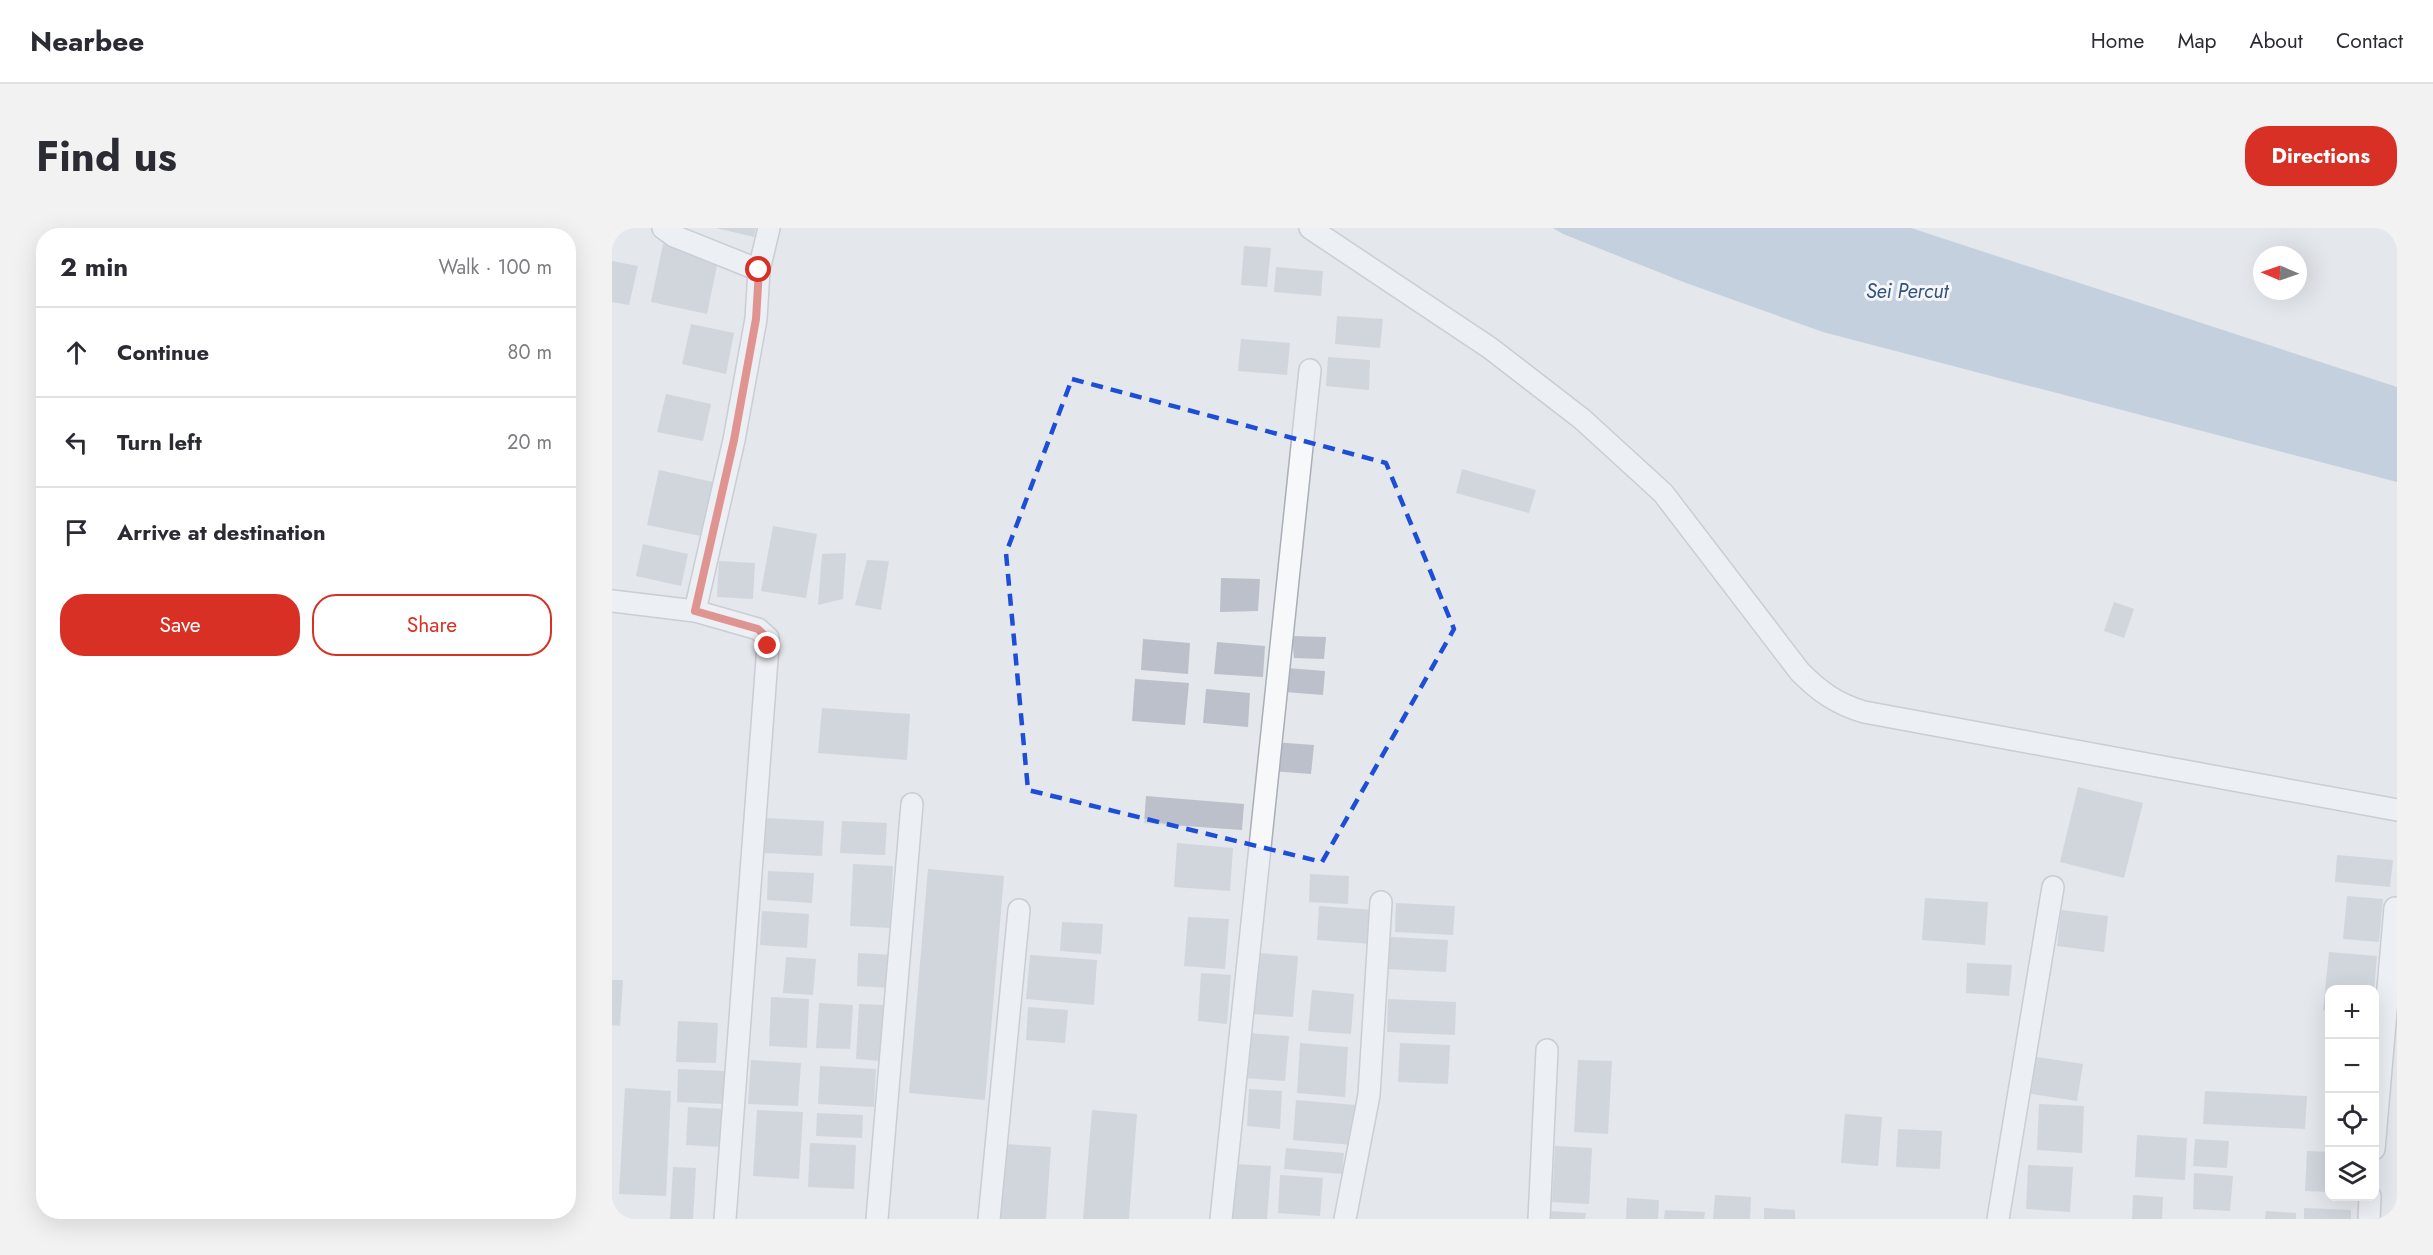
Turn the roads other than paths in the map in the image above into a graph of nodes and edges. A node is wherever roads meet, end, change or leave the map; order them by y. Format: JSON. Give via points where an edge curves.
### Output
{"nodes":[{"id":1,"x":663,"y":228,"type":"edge"},
{"id":2,"x":769,"y":228,"type":"edge"},
{"id":3,"x":1310,"y":228,"type":"edge"},
{"id":4,"x":759,"y":270,"type":"junction"},
{"id":5,"x":1310,"y":370,"type":"dead end"},
{"id":6,"x":612,"y":601,"type":"edge"},
{"id":7,"x":695,"y":611,"type":"junction"},
{"id":8,"x":912,"y":804,"type":"dead end"},
{"id":9,"x":2397,"y":810,"type":"edge"},
{"id":10,"x":2054,"y":887,"type":"dead end"},
{"id":11,"x":1381,"y":902,"type":"dead end"},
{"id":12,"x":2395,"y":908,"type":"dead end"},
{"id":13,"x":1019,"y":910,"type":"dead end"},
{"id":14,"x":1547,"y":1050,"type":"dead end"},
{"id":15,"x":2374,"y":1147,"type":"edge"},
{"id":16,"x":2370,"y":1201,"type":"edge"},
{"id":17,"x":725,"y":1219,"type":"edge"},
{"id":18,"x":877,"y":1219,"type":"edge"},
{"id":19,"x":989,"y":1219,"type":"edge"},
{"id":20,"x":1221,"y":1219,"type":"edge"},
{"id":21,"x":1345,"y":1219,"type":"edge"},
{"id":22,"x":1539,"y":1219,"type":"edge"},
{"id":23,"x":1998,"y":1219,"type":"edge"},
{"id":24,"x":2368,"y":1219,"type":"edge"}],
"edges":[{"from":1,"to":4,"type":"street"},
{"from":2,"to":4,"type":"street"},
{"from":3,"to":9,"type":"street","via":[[1490,348],[1590,426],[1664,493],[1800,672],[1818,691],[1842,705]]},
{"from":4,"to":7,"type":"street","via":[[756,319],[736,429]]},
{"from":5,"to":20,"type":"street"},
{"from":6,"to":7,"type":"street"},
{"from":7,"to":17,"type":"street","via":[[758,629],[768,639]]},
{"from":8,"to":18,"type":"street"},
{"from":10,"to":23,"type":"street"},
{"from":11,"to":21,"type":"street","via":[[1369,1095]]},
{"from":12,"to":15,"type":"street"},
{"from":13,"to":19,"type":"street"},
{"from":14,"to":22,"type":"street"},
{"from":16,"to":24,"type":"street"}]}
